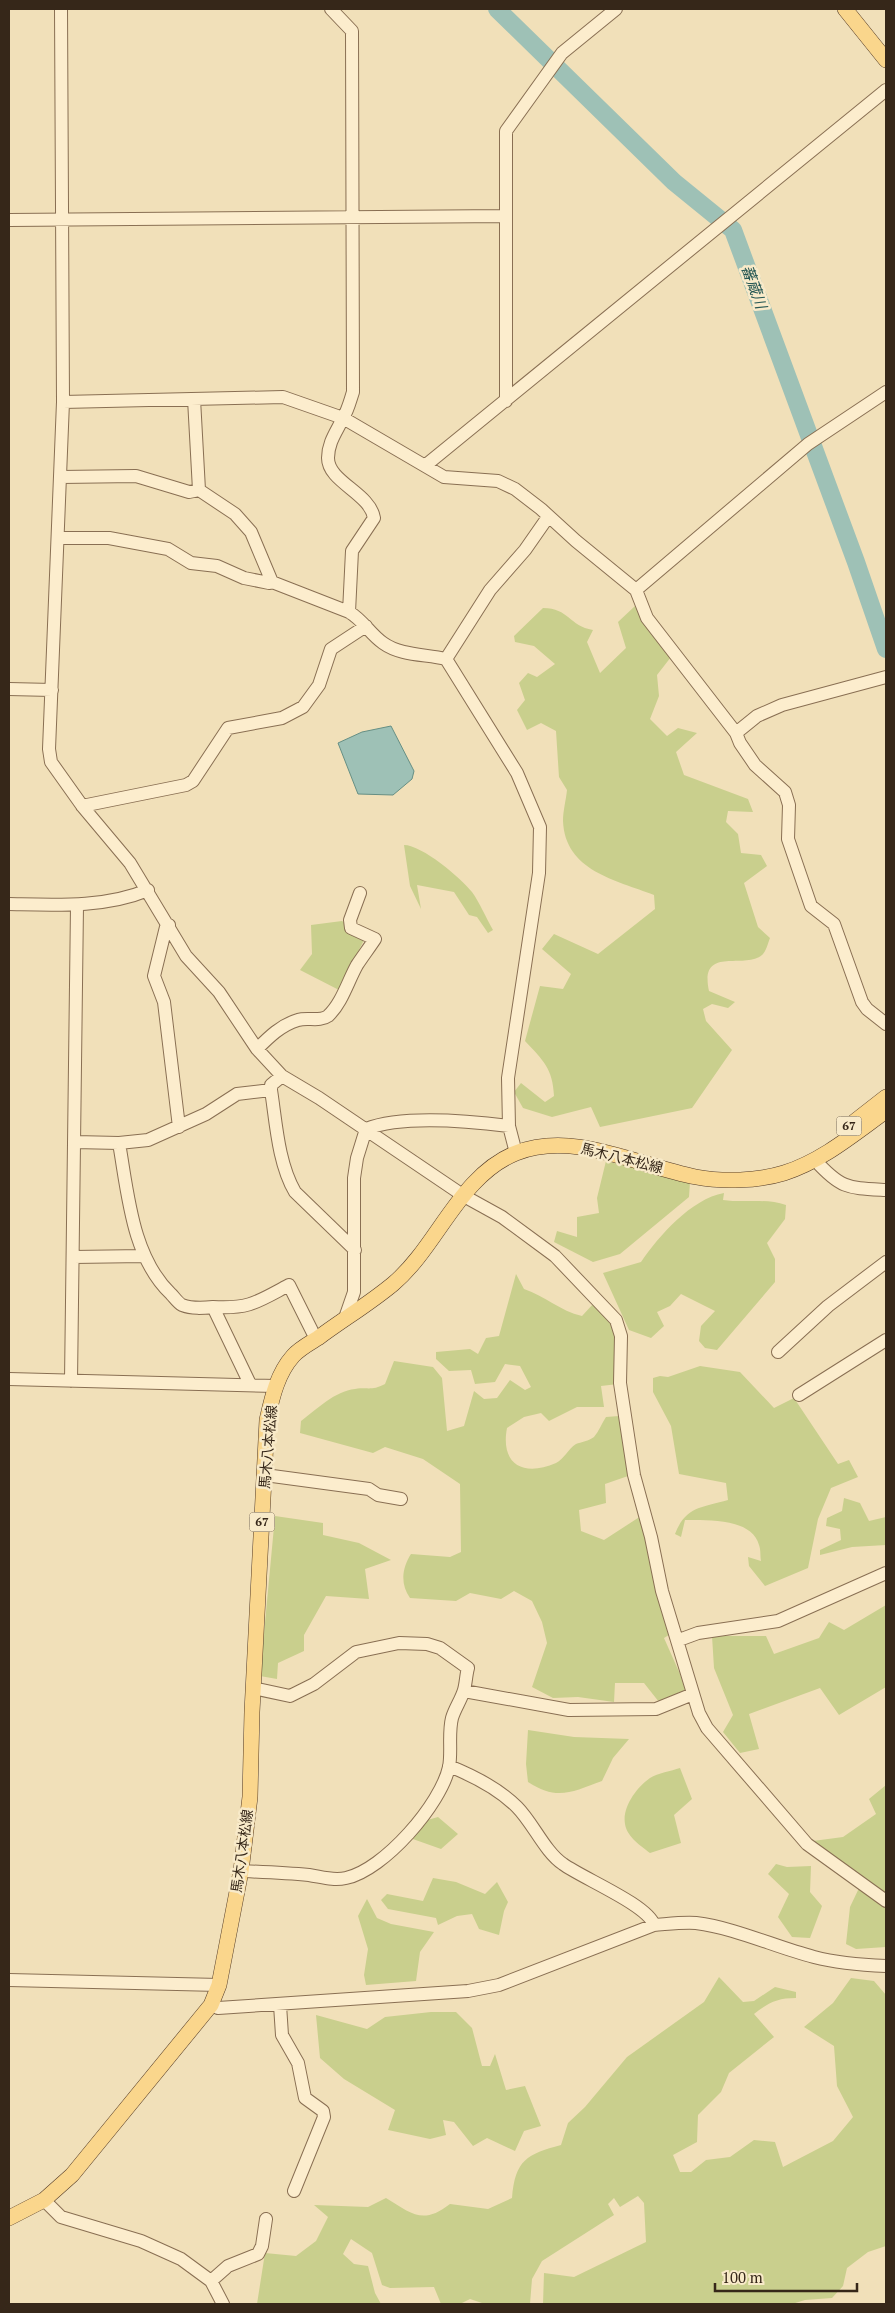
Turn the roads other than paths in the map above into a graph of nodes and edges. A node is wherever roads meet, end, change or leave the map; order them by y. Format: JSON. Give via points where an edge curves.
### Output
{"nodes":[{"id":1,"x":61,"y":9,"type":"edge"},
{"id":2,"x":331,"y":9,"type":"edge"},
{"id":3,"x":616,"y":9,"type":"edge"},
{"id":4,"x":844,"y":9,"type":"edge"},
{"id":5,"x":886,"y":60,"type":"edge"},
{"id":6,"x":886,"y":90,"type":"edge"},
{"id":7,"x":506,"y":216,"type":"junction"},
{"id":8,"x":353,"y":219,"type":"junction"},
{"id":9,"x":9,"y":220,"type":"edge"},
{"id":10,"x":64,"y":220,"type":"junction"},
{"id":11,"x":886,"y":392,"type":"edge"},
{"id":12,"x":194,"y":399,"type":"junction"},
{"id":13,"x":506,"y":401,"type":"junction"},
{"id":14,"x":63,"y":402,"type":"junction"},
{"id":15,"x":343,"y":418,"type":"junction"},
{"id":16,"x":426,"y":465,"type":"junction"},
{"id":17,"x":61,"y":477,"type":"junction"},
{"id":18,"x":199,"y":490,"type":"junction"},
{"id":19,"x":548,"y":517,"type":"junction"},
{"id":20,"x":58,"y":538,"type":"junction"},
{"id":21,"x":272,"y":582,"type":"junction"},
{"id":22,"x":636,"y":590,"type":"junction"},
{"id":23,"x":349,"y":612,"type":"junction"},
{"id":24,"x":366,"y":626,"type":"junction"},
{"id":25,"x":446,"y":659,"type":"junction"},
{"id":26,"x":886,"y":677,"type":"edge"},
{"id":27,"x":9,"y":689,"type":"edge"},
{"id":28,"x":52,"y":690,"type":"junction"},
{"id":29,"x":736,"y":733,"type":"junction"},
{"id":30,"x":82,"y":806,"type":"junction"},
{"id":31,"x":148,"y":890,"type":"junction"},
{"id":32,"x":360,"y":893,"type":"dead end"},
{"id":33,"x":9,"y":904,"type":"edge"},
{"id":34,"x":77,"y":906,"type":"junction"},
{"id":35,"x":169,"y":925,"type":"junction"},
{"id":36,"x":886,"y":1024,"type":"edge"},
{"id":37,"x":257,"y":1049,"type":"junction"},
{"id":38,"x":282,"y":1076,"type":"junction"},
{"id":39,"x":271,"y":1090,"type":"junction"},
{"id":40,"x":886,"y":1097,"type":"edge"},
{"id":41,"x":886,"y":1111,"type":"edge"},
{"id":42,"x":508,"y":1126,"type":"junction"},
{"id":43,"x":179,"y":1127,"type":"junction"},
{"id":44,"x":366,"y":1129,"type":"junction"},
{"id":45,"x":75,"y":1142,"type":"junction"},
{"id":46,"x":119,"y":1143,"type":"junction"},
{"id":47,"x":516,"y":1153,"type":"junction"},
{"id":48,"x":815,"y":1160,"type":"junction"},
{"id":49,"x":886,"y":1190,"type":"edge"},
{"id":50,"x":464,"y":1196,"type":"junction"},
{"id":51,"x":355,"y":1250,"type":"junction"},
{"id":52,"x":144,"y":1256,"type":"junction"},
{"id":53,"x":73,"y":1257,"type":"junction"},
{"id":54,"x":886,"y":1262,"type":"edge"},
{"id":55,"x":213,"y":1307,"type":"junction"},
{"id":56,"x":345,"y":1318,"type":"junction"},
{"id":57,"x":316,"y":1339,"type":"junction"},
{"id":58,"x":886,"y":1340,"type":"edge"},
{"id":59,"x":778,"y":1352,"type":"dead end"},
{"id":60,"x":9,"y":1379,"type":"edge"},
{"id":61,"x":71,"y":1381,"type":"junction"},
{"id":62,"x":250,"y":1384,"type":"junction"},
{"id":63,"x":274,"y":1386,"type":"junction"},
{"id":64,"x":799,"y":1395,"type":"dead end"},
{"id":65,"x":265,"y":1475,"type":"junction"},
{"id":66,"x":402,"y":1499,"type":"dead end"},
{"id":67,"x":886,"y":1573,"type":"edge"},
{"id":68,"x":679,"y":1640,"type":"junction"},
{"id":69,"x":253,"y":1688,"type":"junction"},
{"id":70,"x":464,"y":1691,"type":"junction"},
{"id":71,"x":693,"y":1694,"type":"junction"},
{"id":72,"x":449,"y":1766,"type":"junction"},
{"id":73,"x":241,"y":1871,"type":"junction"},
{"id":74,"x":886,"y":1901,"type":"edge"},
{"id":75,"x":654,"y":1925,"type":"junction"},
{"id":76,"x":886,"y":1966,"type":"edge"},
{"id":77,"x":9,"y":1980,"type":"edge"},
{"id":78,"x":219,"y":1985,"type":"junction"},
{"id":79,"x":211,"y":2005,"type":"junction"},
{"id":80,"x":280,"y":2005,"type":"junction"},
{"id":81,"x":294,"y":2191,"type":"dead end"},
{"id":82,"x":44,"y":2200,"type":"junction"},
{"id":83,"x":9,"y":2218,"type":"edge"},
{"id":84,"x":266,"y":2219,"type":"dead end"},
{"id":85,"x":211,"y":2281,"type":"junction"},
{"id":86,"x":223,"y":2304,"type":"edge"}],
"edges":[{"from":1,"to":10,"type":"street"},
{"from":2,"to":8,"type":"street","via":[[352,31]]},
{"from":3,"to":7,"type":"street","via":[[562,53],[506,131]]},
{"from":4,"to":5,"type":"main road"},
{"from":6,"to":13,"type":"street"},
{"from":7,"to":8,"type":"street"},
{"from":7,"to":13,"type":"street"},
{"from":8,"to":10,"type":"street"},
{"from":8,"to":15,"type":"street","via":[[353,392]]},
{"from":9,"to":10,"type":"street"},
{"from":10,"to":14,"type":"street"},
{"from":11,"to":22,"type":"street","via":[[812,442]]},
{"from":12,"to":14,"type":"street"},
{"from":12,"to":15,"type":"street","via":[[283,398]]},
{"from":12,"to":18,"type":"street"},
{"from":13,"to":16,"type":"street"},
{"from":14,"to":17,"type":"street"},
{"from":15,"to":16,"type":"street"},
{"from":15,"to":23,"type":"street","via":[[334,430],[329,466],[372,508],[374,518],[352,551]]},
{"from":16,"to":19,"type":"street","via":[[444,476],[498,481],[515,489]]},
{"from":17,"to":18,"type":"street","via":[[136,476],[189,492]]},
{"from":17,"to":20,"type":"street"},
{"from":18,"to":21,"type":"street","via":[[235,514],[251,532]]},
{"from":19,"to":22,"type":"street"},
{"from":19,"to":25,"type":"street","via":[[525,550],[490,590]]},
{"from":20,"to":21,"type":"street","via":[[109,538],[168,549],[191,563],[217,566],[244,578]]},
{"from":20,"to":28,"type":"street"},
{"from":21,"to":23,"type":"street"},
{"from":22,"to":29,"type":"street","via":[[647,618]]},
{"from":23,"to":24,"type":"street"},
{"from":24,"to":25,"type":"street","via":[[383,644],[402,652]]},
{"from":24,"to":30,"type":"street","via":[[331,649],[319,685],[303,707],[282,718],[228,728],[193,781]]},
{"from":25,"to":42,"type":"street","via":[[517,773],[540,827],[539,873],[508,1078]]},
{"from":26,"to":29,"type":"street","via":[[782,705],[758,716]]},
{"from":27,"to":28,"type":"street"},
{"from":28,"to":30,"type":"street","via":[[49,749],[52,762]]},
{"from":29,"to":36,"type":"street","via":[[755,765],[786,792],[788,839],[811,906],[834,924],[862,1002]]},
{"from":30,"to":31,"type":"street","via":[[130,863]]},
{"from":31,"to":34,"type":"street"},
{"from":31,"to":35,"type":"street"},
{"from":32,"to":37,"type":"street","via":[[350,920],[351,928],[375,939],[339,1000],[327,1016],[288,1023]]},
{"from":33,"to":34,"type":"street"},
{"from":34,"to":45,"type":"street"},
{"from":35,"to":37,"type":"street","via":[[186,956],[219,992]]},
{"from":35,"to":43,"type":"street","via":[[154,976],[164,1002]]},
{"from":37,"to":38,"type":"street"},
{"from":38,"to":39,"type":"street","via":[[271,1085]]},
{"from":38,"to":44,"type":"street"},
{"from":39,"to":43,"type":"street","via":[[237,1094]]},
{"from":39,"to":51,"type":"street","via":[[283,1157],[295,1192]]},
{"from":40,"to":48,"type":"main road","name":"馬木八本松線","number":"67","via":[[832,1139]]},
{"from":41,"to":48,"type":"main road","name":"馬木八本松線","number":"67"},
{"from":42,"to":44,"type":"street","via":[[463,1120],[380,1124]]},
{"from":42,"to":47,"type":"street"},
{"from":43,"to":46,"type":"street","via":[[148,1140]]},
{"from":44,"to":50,"type":"street"},
{"from":44,"to":51,"type":"street","via":[[354,1178]]},
{"from":45,"to":46,"type":"street"},
{"from":45,"to":53,"type":"street"},
{"from":46,"to":52,"type":"street","via":[[130,1208]]},
{"from":47,"to":48,"type":"main road","name":"馬木八本松線","number":"67","via":[[573,1145],[697,1177],[729,1180],[784,1173]]},
{"from":47,"to":50,"type":"main road","name":"馬木八本松線","number":"67","via":[[487,1170]]},
{"from":48,"to":49,"type":"street","via":[[832,1179],[845,1186]]},
{"from":50,"to":56,"type":"main road","name":"馬木八本松線","number":"67","via":[[394,1283]]},
{"from":50,"to":68,"type":"street","via":[[502,1217],[555,1256],[616,1320],[621,1336],[620,1383],[634,1476],[662,1591]]},
{"from":51,"to":56,"type":"street","via":[[354,1292]]},
{"from":52,"to":53,"type":"street"},
{"from":52,"to":55,"type":"street","via":[[157,1281],[182,1305]]},
{"from":53,"to":61,"type":"street"},
{"from":54,"to":59,"type":"street","via":[[828,1306]]},
{"from":55,"to":57,"type":"street","via":[[250,1306],[289,1285]]},
{"from":55,"to":62,"type":"street"},
{"from":56,"to":57,"type":"main road","name":"馬木八本松線","number":"67"},
{"from":57,"to":63,"type":"main road","name":"馬木八本松線","number":"67","via":[[293,1356]]},
{"from":58,"to":64,"type":"street"},
{"from":60,"to":61,"type":"street"},
{"from":61,"to":62,"type":"street"},
{"from":62,"to":63,"type":"street"},
{"from":63,"to":65,"type":"main road","name":"馬木八本松線","number":"67","via":[[268,1420]]},
{"from":65,"to":66,"type":"street","via":[[369,1488],[378,1495]]},
{"from":65,"to":69,"type":"main road","name":"馬木八本松線","number":"67"},
{"from":67,"to":68,"type":"street","via":[[778,1621]]},
{"from":68,"to":71,"type":"street"},
{"from":69,"to":70,"type":"street","via":[[290,1696],[314,1684],[356,1652],[399,1643],[418,1643],[440,1648],[463,1662],[468,1668]]},
{"from":69,"to":73,"type":"main road","name":"馬木八本松線","number":"67","via":[[250,1797]]},
{"from":70,"to":71,"type":"street","via":[[568,1710],[656,1709]]},
{"from":70,"to":72,"type":"street","via":[[452,1718]]},
{"from":71,"to":74,"type":"street","via":[[707,1728],[790,1827],[826,1860]]},
{"from":72,"to":73,"type":"street","via":[[434,1801],[404,1839],[356,1875],[334,1880]]},
{"from":72,"to":75,"type":"street","via":[[478,1778],[494,1789],[518,1808],[561,1864],[633,1905],[653,1920]]},
{"from":73,"to":78,"type":"main road","name":"馬木八本松線","number":"67"},
{"from":75,"to":76,"type":"street","via":[[696,1923],[815,1957]]},
{"from":75,"to":80,"type":"street","via":[[499,1985],[476,1990]]},
{"from":77,"to":78,"type":"street"},
{"from":78,"to":79,"type":"main road","name":"馬木八本松線","number":"67"},
{"from":79,"to":80,"type":"street","via":[[218,2008]]},
{"from":79,"to":82,"type":"main road","name":"馬木八本松線","number":"67","via":[[72,2175]]},
{"from":80,"to":81,"type":"street","via":[[282,2035],[298,2063],[305,2098],[323,2111],[324,2117]]},
{"from":82,"to":83,"type":"main road","name":"馬木八本松線","number":"67"},
{"from":82,"to":85,"type":"street","via":[[61,2216],[141,2241],[181,2259]]},
{"from":84,"to":85,"type":"street","via":[[258,2254],[228,2266]]},
{"from":85,"to":86,"type":"street"}]}
